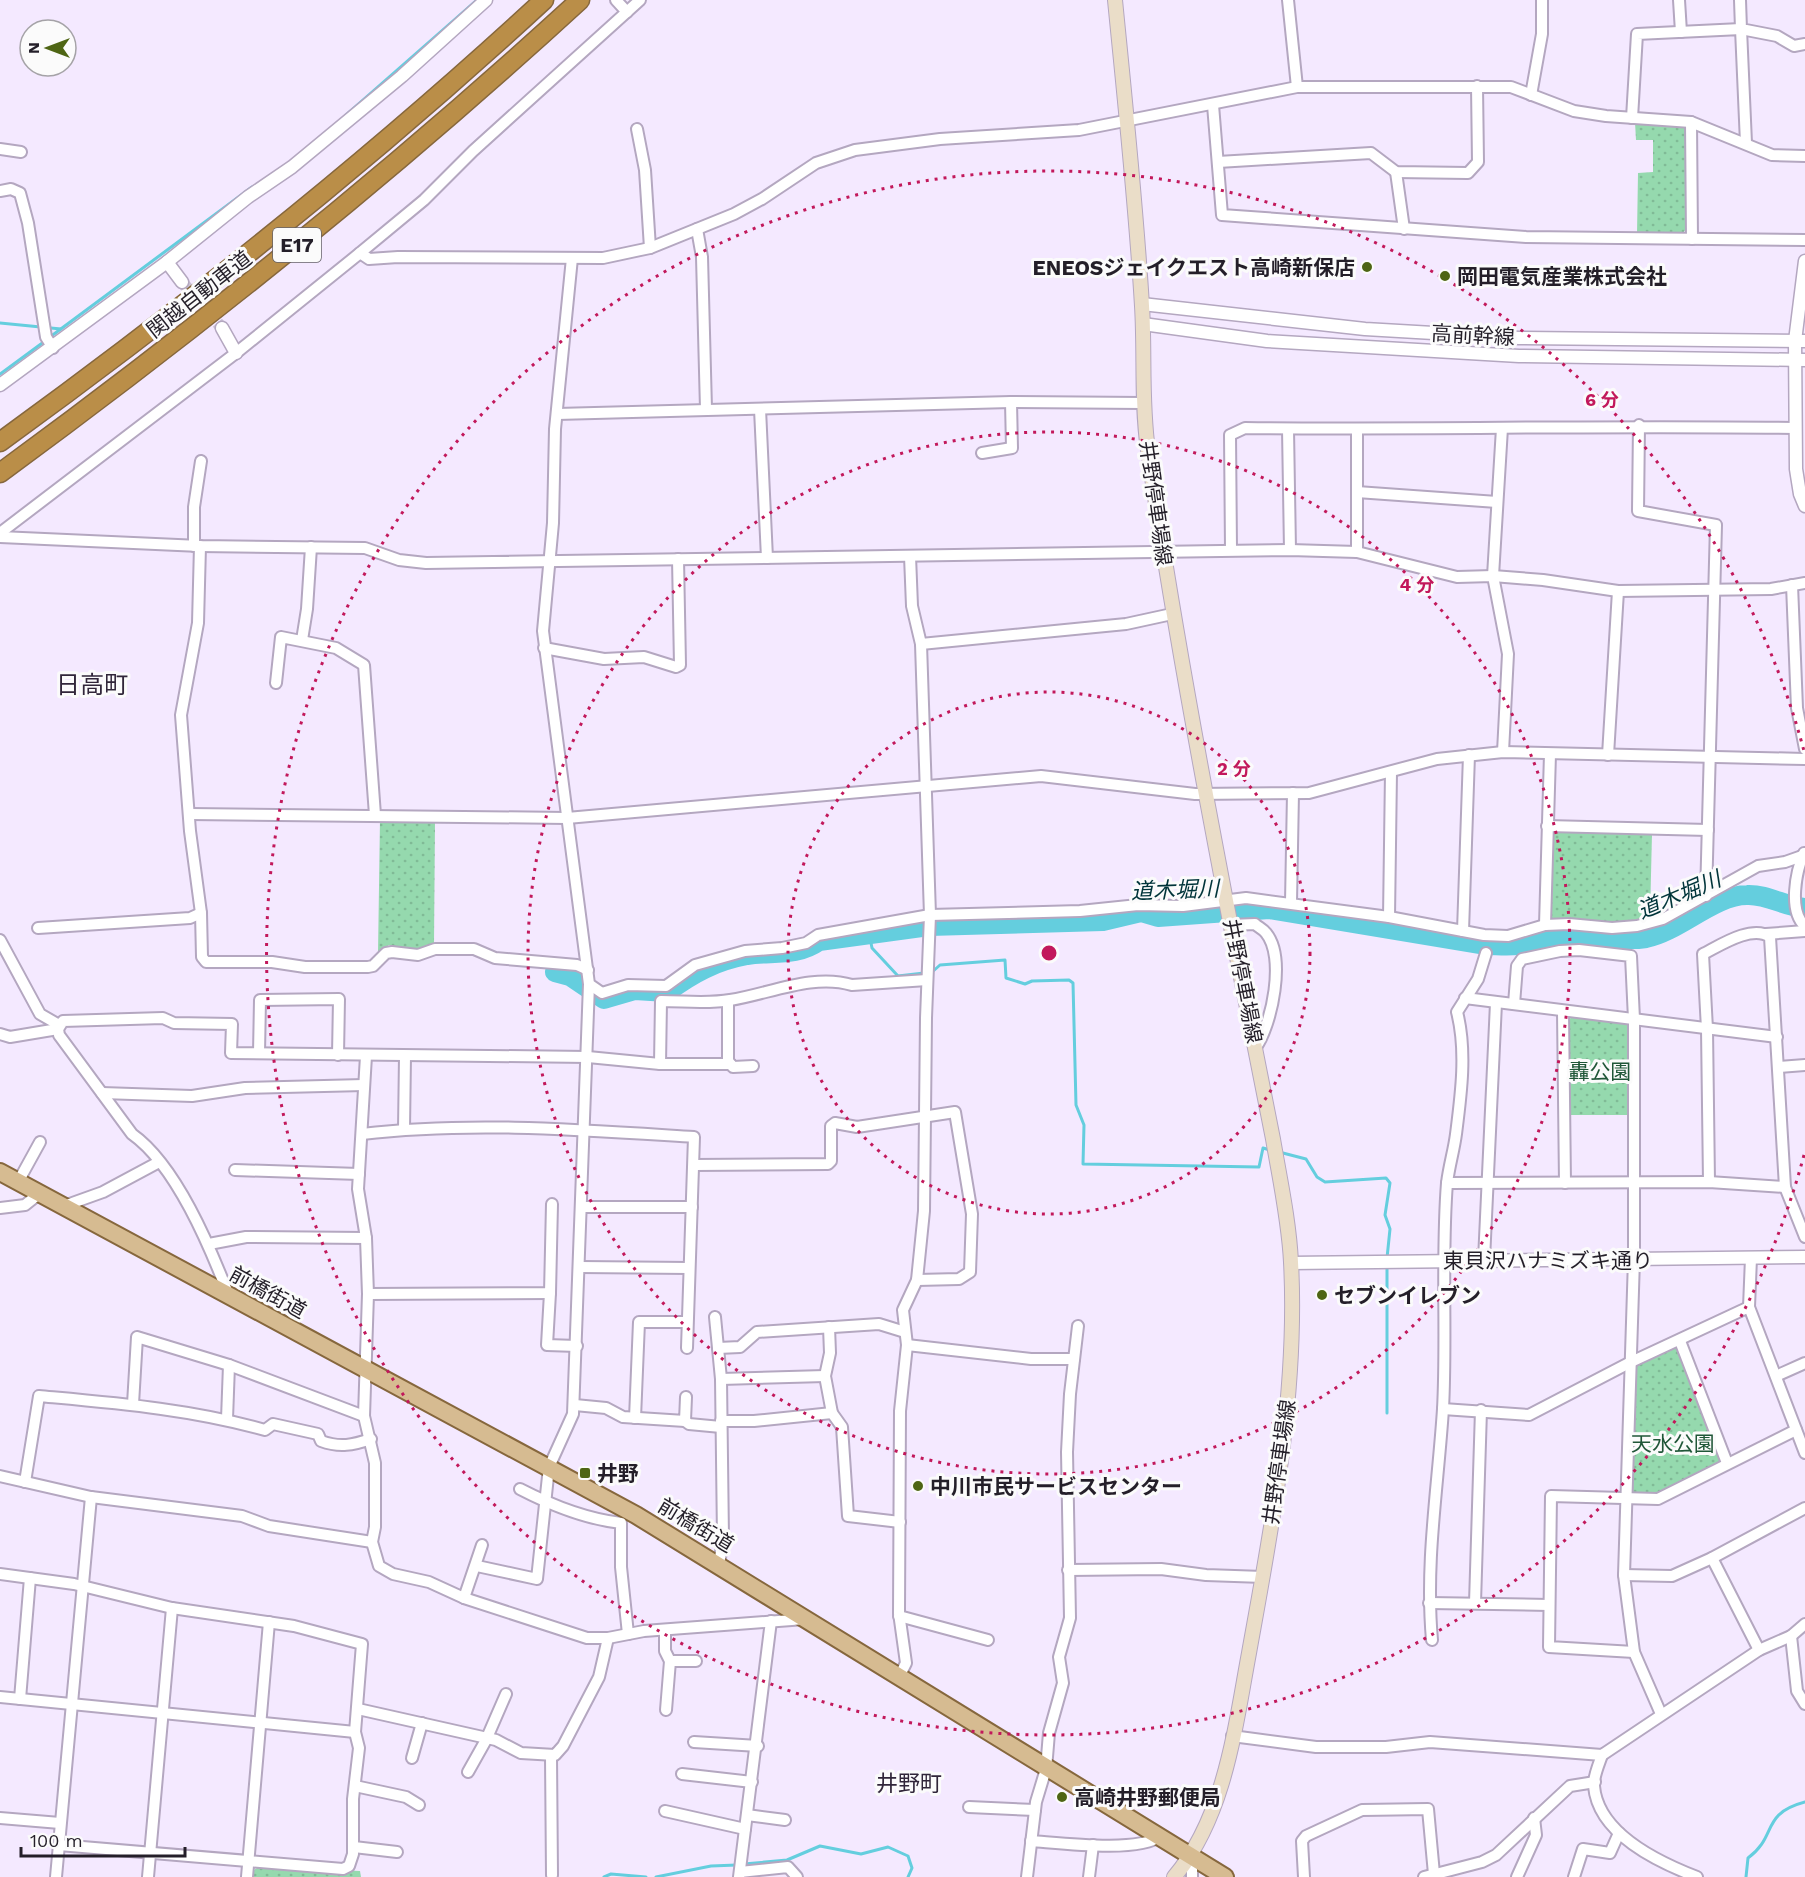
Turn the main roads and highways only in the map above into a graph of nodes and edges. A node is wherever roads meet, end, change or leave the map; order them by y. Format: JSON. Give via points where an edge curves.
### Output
{"nodes":[{"id":1,"x":544,"y":0,"type":"edge"},
{"id":2,"x":580,"y":0,"type":"edge"},
{"id":3,"x":1115,"y":0,"type":"edge"},
{"id":4,"x":0,"y":442,"type":"edge"},
{"id":5,"x":0,"y":472,"type":"edge"},
{"id":6,"x":0,"y":1172,"type":"edge"},
{"id":7,"x":1192,"y":1856,"type":"junction"},
{"id":8,"x":1174,"y":1877,"type":"edge"},
{"id":9,"x":1225,"y":1877,"type":"edge"}],
"edges":[{"from":1,"to":4,"type":"highway","name":"関越自動車道","number":"E17","via":[[214,280]]},
{"from":2,"to":5,"type":"highway","name":"関越自動車道","number":"E17","via":[[343,208],[220,307]]},
{"from":3,"to":7,"type":"main road","name":"井野停車場線","via":[[1142,304],[1143,403],[1172,614],[1256,1047],[1291,1263],[1288,1392],[1263,1577],[1232,1736],[1209,1820]]},
{"from":6,"to":7,"type":"main road","name":"前橋街道","via":[[610,1502]]},
{"from":7,"to":8,"type":"main road","name":"井野停車場線"},
{"from":7,"to":9,"type":"main road","name":"前橋街道"}]}
